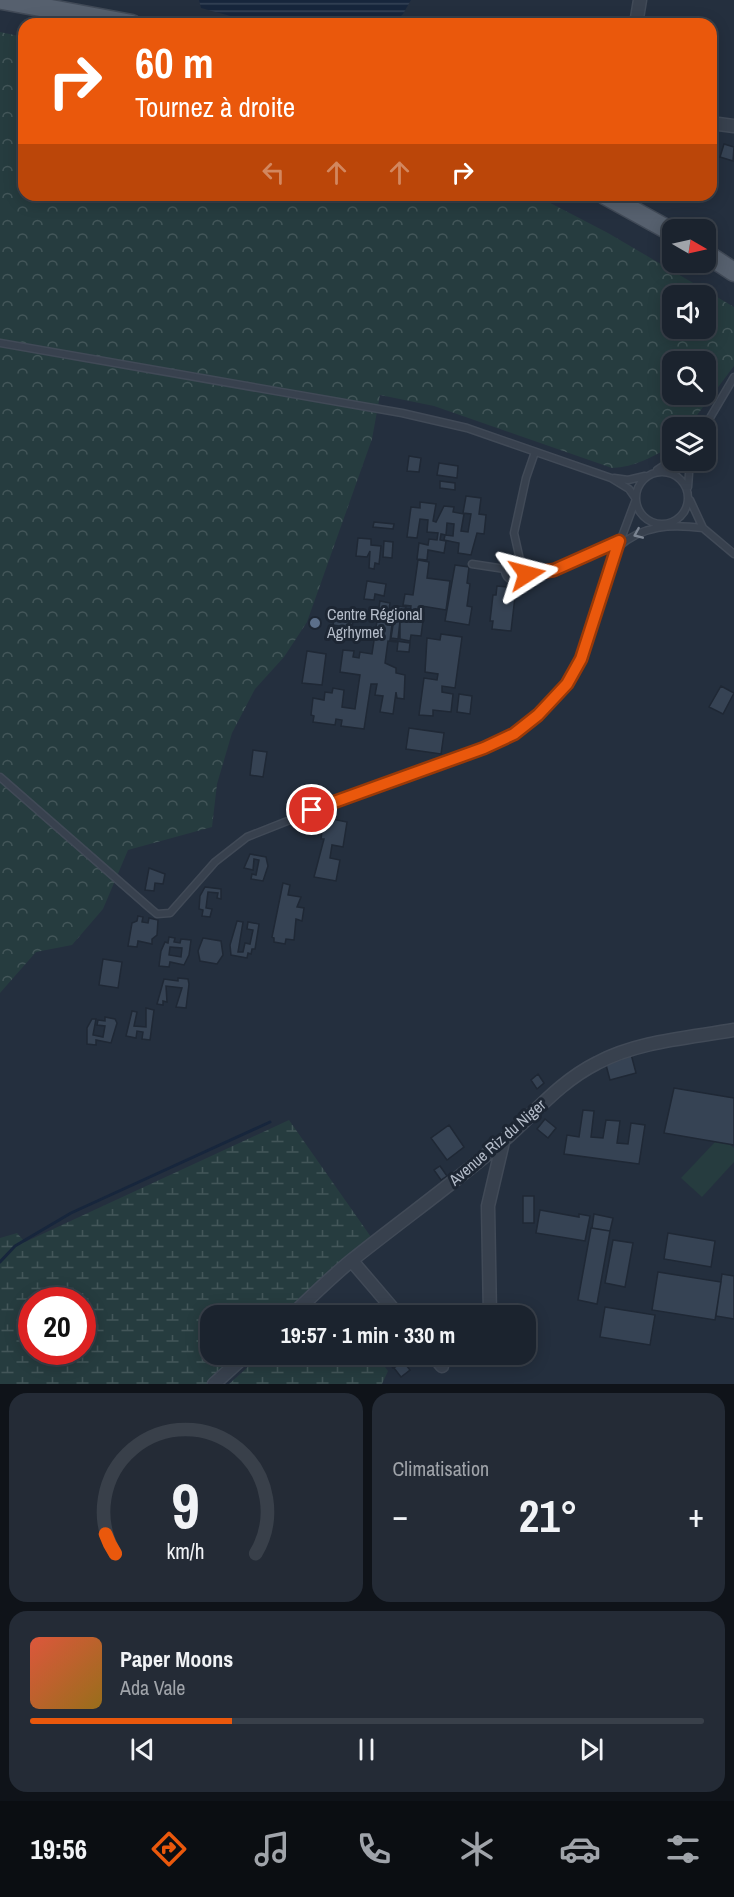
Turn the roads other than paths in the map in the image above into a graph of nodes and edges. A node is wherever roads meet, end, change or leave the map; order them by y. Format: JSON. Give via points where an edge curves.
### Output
{"nodes":[{"id":1,"x":2,"y":0,"type":"edge"},
{"id":2,"x":640,"y":0,"type":"edge"},
{"id":3,"x":100,"y":18,"type":"edge"},
{"id":4,"x":637,"y":18,"type":"edge"},
{"id":5,"x":717,"y":124,"type":"edge"},
{"id":6,"x":734,"y":126,"type":"edge"},
{"id":7,"x":616,"y":201,"type":"edge"},
{"id":8,"x":662,"y":226,"type":"edge"},
{"id":9,"x":716,"y":260,"type":"edge"},
{"id":10,"x":734,"y":272,"type":"edge"},
{"id":11,"x":0,"y":343,"type":"edge"},
{"id":12,"x":734,"y":377,"type":"edge"},
{"id":13,"x":710,"y":417,"type":"edge"},
{"id":14,"x":535,"y":452,"type":"junction"},
{"id":15,"x":662,"y":467,"type":"edge"},
{"id":16,"x":689,"y":471,"type":"edge"},
{"id":17,"x":650,"y":475,"type":"junction"},
{"id":18,"x":611,"y":478,"type":"junction"},
{"id":19,"x":688,"y":493,"type":"junction"},
{"id":20,"x":636,"y":499,"type":"junction"},
{"id":21,"x":667,"y":524,"type":"junction"},
{"id":22,"x":703,"y":528,"type":"junction"},
{"id":23,"x":619,"y":544,"type":"junction"},
{"id":24,"x":734,"y":554,"type":"edge"},
{"id":25,"x":520,"y":560,"type":"junction"},
{"id":26,"x":472,"y":564,"type":"dead end"},
{"id":27,"x":505,"y":569,"type":"junction"},
{"id":28,"x":527,"y":574,"type":"junction"},
{"id":29,"x":0,"y":777,"type":"edge"},
{"id":30,"x":734,"y":1030,"type":"edge"},
{"id":31,"x":503,"y":1141,"type":"junction"},
{"id":32,"x":352,"y":1261,"type":"junction"},
{"id":33,"x":303,"y":1305,"type":"edge"},
{"id":34,"x":390,"y":1305,"type":"edge"},
{"id":35,"x":490,"y":1305,"type":"edge"},
{"id":36,"x":236,"y":1365,"type":"edge"},
{"id":37,"x":214,"y":1384,"type":"edge"}],
"edges":[{"from":1,"to":3,"type":"main road"},
{"from":2,"to":4,"type":"street"},
{"from":5,"to":6,"type":"street"},
{"from":7,"to":8,"type":"main road"},
{"from":9,"to":10,"type":"main road"},
{"from":11,"to":14,"type":"lane","via":[[402,413],[467,428]]},
{"from":12,"to":13,"type":"lane"},
{"from":14,"to":18,"type":"lane"},
{"from":14,"to":25,"type":"lane","via":[[514,533]]},
{"from":15,"to":17,"type":"lane"},
{"from":16,"to":19,"type":"lane"},
{"from":17,"to":18,"type":"lane","via":[[628,480]]},
{"from":17,"to":19,"type":"lane","via":[[662,471],[674,474]]},
{"from":17,"to":20,"type":"lane","via":[[637,489]]},
{"from":18,"to":20,"type":"lane","via":[[629,489]]},
{"from":19,"to":21,"type":"lane","via":[[684,513]]},
{"from":19,"to":22,"type":"lane"},
{"from":20,"to":21,"type":"lane","via":[[639,511],[648,520]]},
{"from":20,"to":23,"type":"lane"},
{"from":21,"to":22,"type":"lane"},
{"from":21,"to":23,"type":"lane","one_way":true},
{"from":22,"to":24,"type":"lane"},
{"from":23,"to":28,"type":"lane","via":[[554,570]]},
{"from":23,"to":29,"type":"lane","via":[[581,659],[567,684],[538,715],[514,734],[484,748],[247,837],[216,862],[170,913],[157,914]]},
{"from":25,"to":27,"type":"lane","via":[[512,560]]},
{"from":25,"to":28,"type":"lane"},
{"from":26,"to":27,"type":"lane"},
{"from":27,"to":28,"type":"lane","via":[[515,581]]},
{"from":30,"to":31,"type":"street","name":"Avenue Riz du Niger","via":[[651,1044],[598,1062],[564,1083]]},
{"from":31,"to":32,"type":"street","name":"Avenue Riz du Niger"},
{"from":31,"to":35,"type":"street","via":[[488,1206]]},
{"from":32,"to":33,"type":"street","name":"Avenue Riz du Niger"},
{"from":32,"to":34,"type":"street"},
{"from":36,"to":37,"type":"street"}]}
